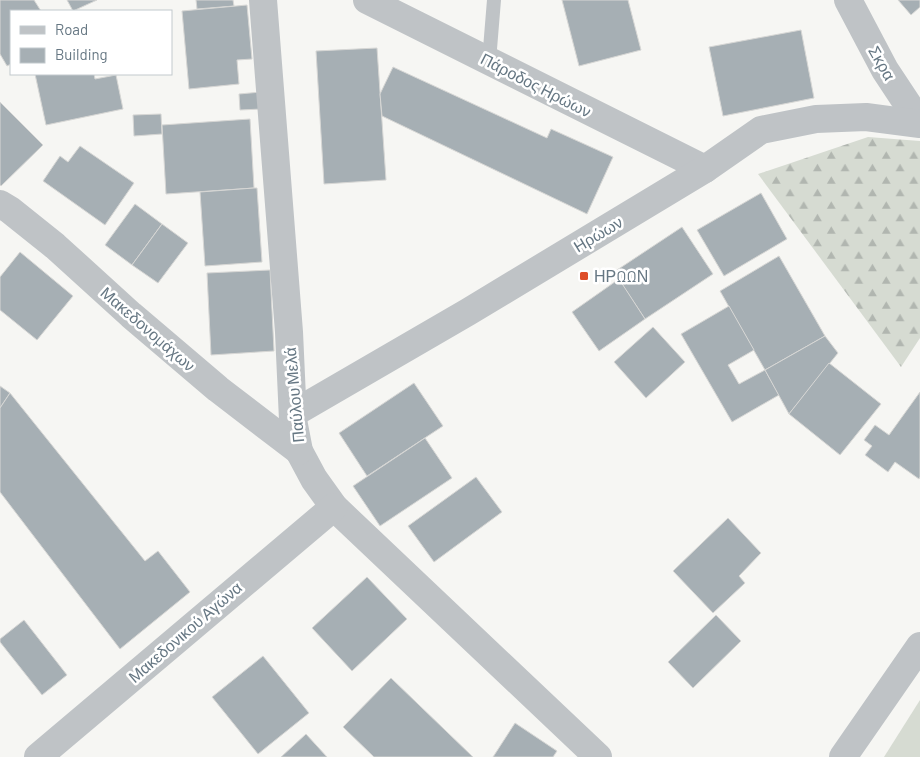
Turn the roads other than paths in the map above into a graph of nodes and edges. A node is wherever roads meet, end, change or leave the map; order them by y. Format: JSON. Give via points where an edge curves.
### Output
{"nodes":[{"id":1,"x":263,"y":0,"type":"edge"},
{"id":2,"x":367,"y":0,"type":"edge"},
{"id":3,"x":494,"y":0,"type":"edge"},
{"id":4,"x":848,"y":0,"type":"edge"},
{"id":5,"x":489,"y":61,"type":"junction"},
{"id":6,"x":920,"y":124,"type":"edge"},
{"id":7,"x":704,"y":169,"type":"junction"},
{"id":8,"x":0,"y":204,"type":"edge"},
{"id":9,"x":294,"y":413,"type":"junction"},
{"id":10,"x":299,"y":451,"type":"junction"},
{"id":11,"x":334,"y":507,"type":"junction"},
{"id":12,"x":920,"y":646,"type":"edge"},
{"id":13,"x":38,"y":757,"type":"edge"},
{"id":14,"x":598,"y":757,"type":"edge"},
{"id":15,"x":844,"y":757,"type":"edge"}],
"edges":[{"from":1,"to":9,"type":"street","name":"Παύλου Μελά"},
{"from":2,"to":5,"type":"street","name":"Πάροδος Ηρώων"},
{"from":3,"to":5,"type":"lane"},
{"from":4,"to":6,"type":"street","name":"Σκρα","via":[[885,70]]},
{"from":5,"to":7,"type":"street","name":"Πάροδος Ηρώων"},
{"from":6,"to":7,"type":"street","name":"Ηρώων","via":[[866,117],[836,118],[760,130]]},
{"from":7,"to":9,"type":"street","name":"Ηρώων"},
{"from":8,"to":10,"type":"street","name":"Μακεδονομάχων","via":[[55,246],[218,389]]},
{"from":9,"to":10,"type":"street","name":"Παύλου Μελά"},
{"from":10,"to":11,"type":"street","name":"Παύλου Μελά"},
{"from":11,"to":13,"type":"street","name":"Μακεδονικού Αγώνα"},
{"from":11,"to":14,"type":"street","name":"Παύλου Μελά"},
{"from":12,"to":15,"type":"street"}]}
